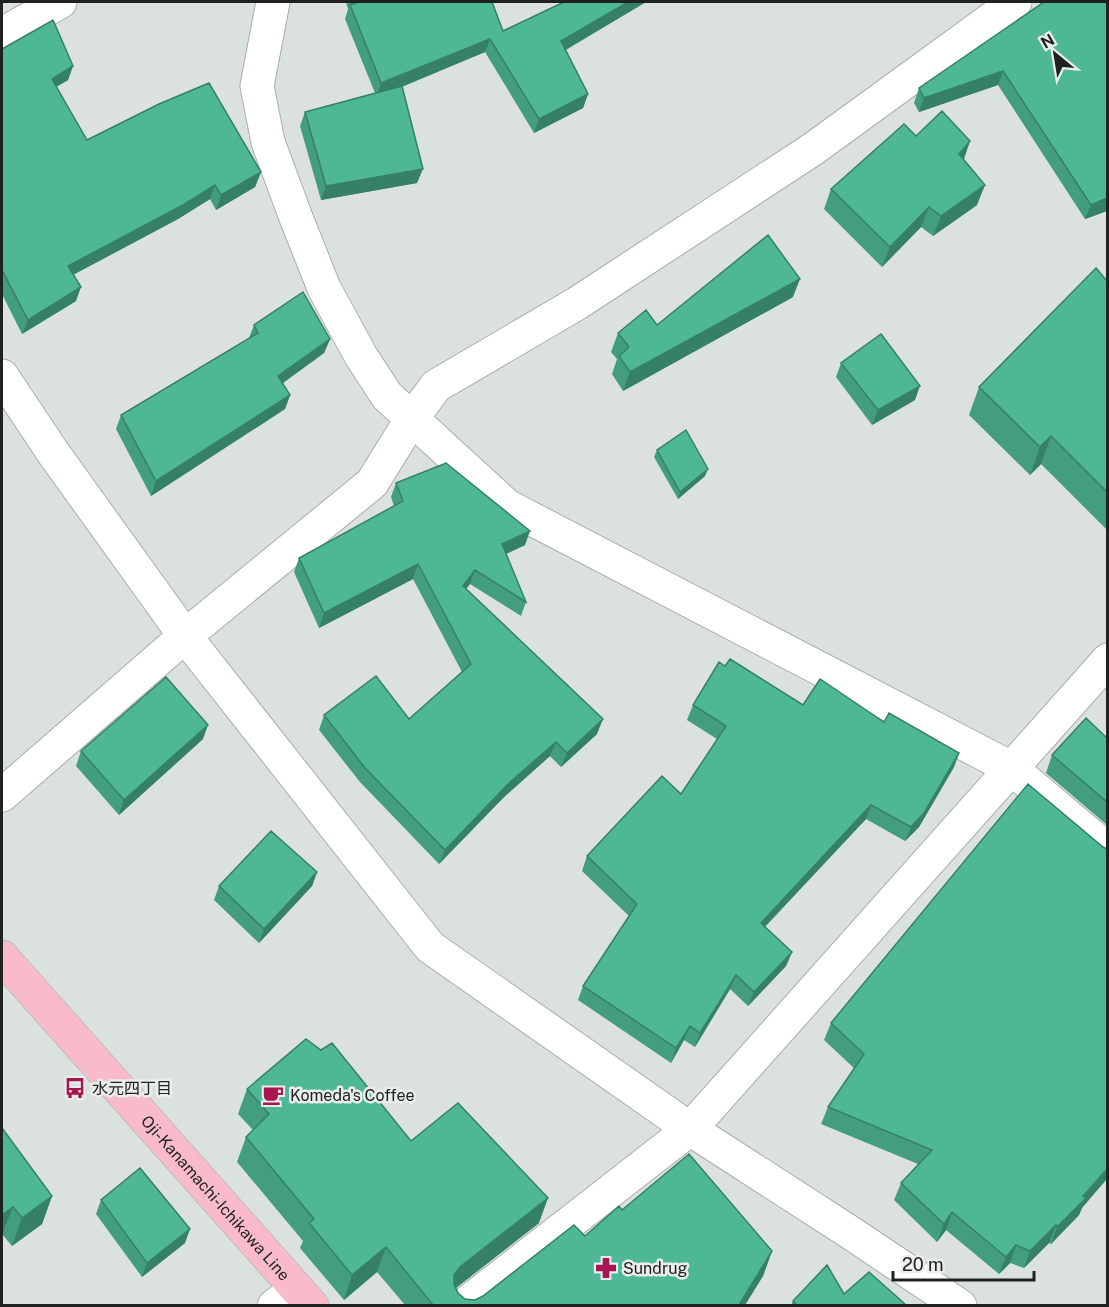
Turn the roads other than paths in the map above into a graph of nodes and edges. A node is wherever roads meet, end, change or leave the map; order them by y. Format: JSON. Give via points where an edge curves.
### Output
{"nodes":[{"id":1,"x":60,"y":2,"type":"edge"},
{"id":2,"x":273,"y":2,"type":"edge"},
{"id":3,"x":1015,"y":2,"type":"edge"},
{"id":4,"x":2,"y":34,"type":"edge"},
{"id":5,"x":2,"y":376,"type":"edge"},
{"id":6,"x":411,"y":420,"type":"junction"},
{"id":7,"x":185,"y":636,"type":"junction"},
{"id":8,"x":1107,"y":660,"type":"edge"},
{"id":9,"x":1011,"y":768,"type":"junction"},
{"id":10,"x":2,"y":795,"type":"edge"},
{"id":11,"x":1107,"y":850,"type":"edge"},
{"id":12,"x":2,"y":957,"type":"edge"},
{"id":13,"x":690,"y":1130,"type":"junction"},
{"id":14,"x":294,"y":1300,"type":"edge"},
{"id":15,"x":463,"y":1305,"type":"edge"},
{"id":16,"x":960,"y":1305,"type":"edge"}],
"edges":[{"from":1,"to":4,"type":"street"},
{"from":2,"to":6,"type":"street","via":[[257,86],[268,142],[324,288],[387,396]]},
{"from":3,"to":6,"type":"street","via":[[813,150],[576,303],[436,386]]},
{"from":5,"to":7,"type":"street"},
{"from":6,"to":7,"type":"street","via":[[372,483]]},
{"from":6,"to":9,"type":"street","via":[[507,506]]},
{"from":7,"to":10,"type":"street"},
{"from":7,"to":13,"type":"street","via":[[430,947]]},
{"from":8,"to":9,"type":"street"},
{"from":9,"to":11,"type":"street"},
{"from":9,"to":13,"type":"street"},
{"from":12,"to":14,"type":"main road","name":"Oji-Kanamachi-Ichikawa Line"},
{"from":13,"to":15,"type":"street"},
{"from":13,"to":16,"type":"street"}]}
